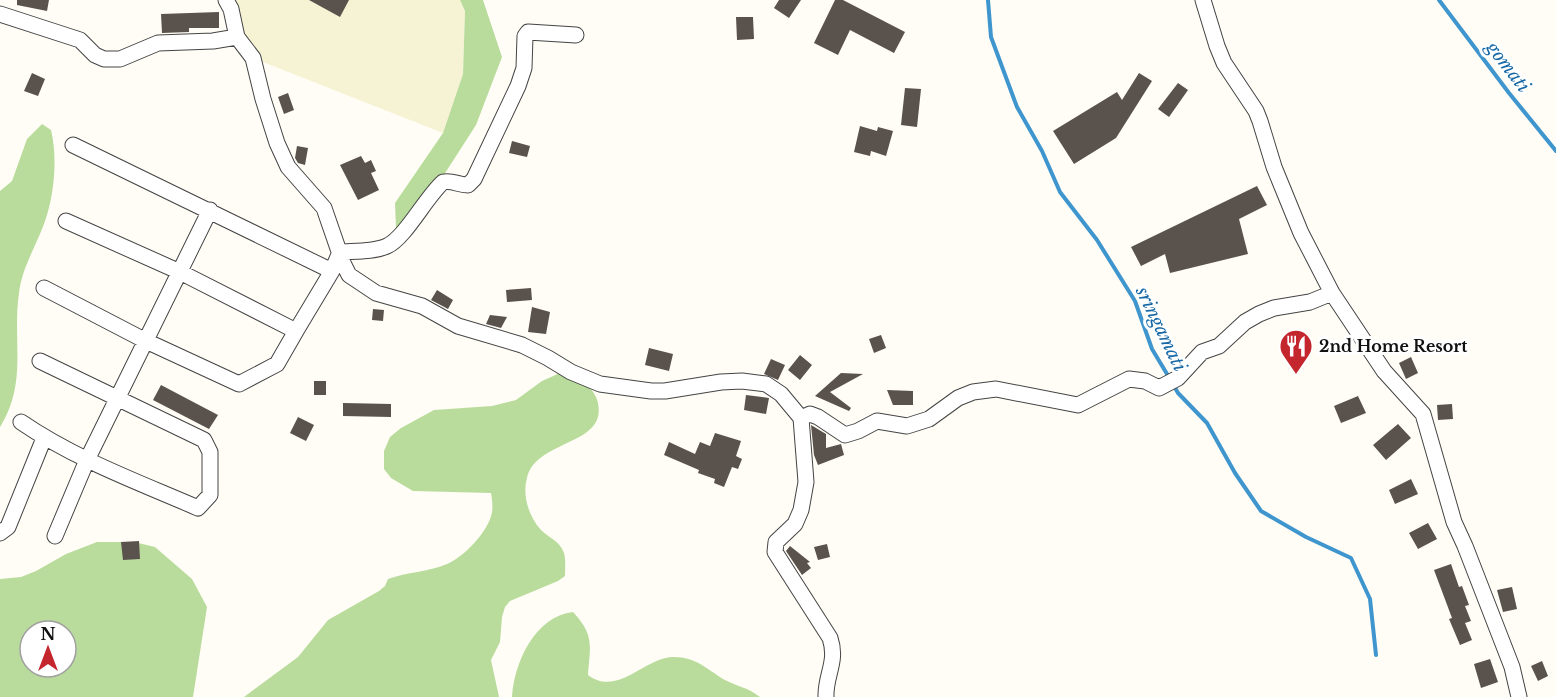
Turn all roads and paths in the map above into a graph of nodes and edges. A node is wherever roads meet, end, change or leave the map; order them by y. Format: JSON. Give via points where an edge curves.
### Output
{"nodes":[{"id":1,"x":226,"y":0,"type":"edge"},
{"id":2,"x":1203,"y":0,"type":"edge"},
{"id":3,"x":0,"y":15,"type":"edge"},
{"id":4,"x":576,"y":35,"type":"dead end"},
{"id":5,"x":237,"y":37,"type":"junction"},
{"id":6,"x":73,"y":145,"type":"dead end"},
{"id":7,"x":210,"y":210,"type":"junction"},
{"id":8,"x":66,"y":221,"type":"dead end"},
{"id":9,"x":340,"y":252,"type":"junction"},
{"id":10,"x":332,"y":271,"type":"junction"},
{"id":11,"x":180,"y":272,"type":"junction"},
{"id":12,"x":44,"y":288,"type":"dead end"},
{"id":13,"x":1332,"y":293,"type":"junction"},
{"id":14,"x":296,"y":331,"type":"junction"},
{"id":15,"x":146,"y":340,"type":"junction"},
{"id":16,"x":40,"y":361,"type":"dead end"},
{"id":17,"x":118,"y":399,"type":"junction"},
{"id":18,"x":801,"y":418,"type":"junction"},
{"id":19,"x":21,"y":422,"type":"dead end"},
{"id":20,"x":44,"y":438,"type":"junction"},
{"id":21,"x":87,"y":460,"type":"junction"},
{"id":22,"x":0,"y":533,"type":"edge"},
{"id":23,"x":55,"y":536,"type":"dead end"},
{"id":24,"x":826,"y":697,"type":"edge"},
{"id":25,"x":1519,"y":697,"type":"edge"}],
"edges":[{"from":1,"to":5,"type":"street"},
{"from":2,"to":13,"type":"street","via":[[1216,46],[1256,111],[1286,200]]},
{"from":3,"to":5,"type":"street","via":[[80,40],[104,59],[120,59],[158,43]]},
{"from":4,"to":9,"type":"street","via":[[528,32],[525,36],[524,68],[518,86],[468,185],[443,182],[388,246]]},
{"from":5,"to":9,"type":"street","via":[[253,58],[262,99],[288,167],[324,208]]},
{"from":6,"to":7,"type":"street"},
{"from":7,"to":10,"type":"street"},
{"from":7,"to":11,"type":"street"},
{"from":8,"to":11,"type":"street"},
{"from":9,"to":10,"type":"street"},
{"from":9,"to":18,"type":"street","via":[[349,275],[376,293],[422,306],[458,326],[522,345],[600,384],[651,391],[721,382],[766,384],[781,394]]},
{"from":10,"to":14,"type":"street"},
{"from":11,"to":14,"type":"street"},
{"from":11,"to":15,"type":"street"},
{"from":12,"to":15,"type":"street"},
{"from":13,"to":18,"type":"street","via":[[1259,314],[1219,346],[1202,352],[1178,378],[1159,388],[1129,380],[1078,405],[996,389],[973,392],[929,419],[907,426],[877,421],[845,435],[818,417],[810,414]]},
{"from":13,"to":25,"type":"street","via":[[1384,371],[1423,414],[1454,522],[1512,667]]},
{"from":14,"to":15,"type":"street","via":[[277,364],[239,384]]},
{"from":15,"to":17,"type":"street"},
{"from":16,"to":17,"type":"street"},
{"from":17,"to":21,"type":"street"},
{"from":17,"to":21,"type":"street","via":[[204,440],[210,452],[210,495],[198,508]]},
{"from":18,"to":24,"type":"street","via":[[806,482],[801,510],[795,524],[776,542],[775,552],[830,638],[834,650]]},
{"from":19,"to":20,"type":"street"},
{"from":20,"to":21,"type":"street"},
{"from":20,"to":22,"type":"street","via":[[8,527]]},
{"from":21,"to":23,"type":"street"}]}
